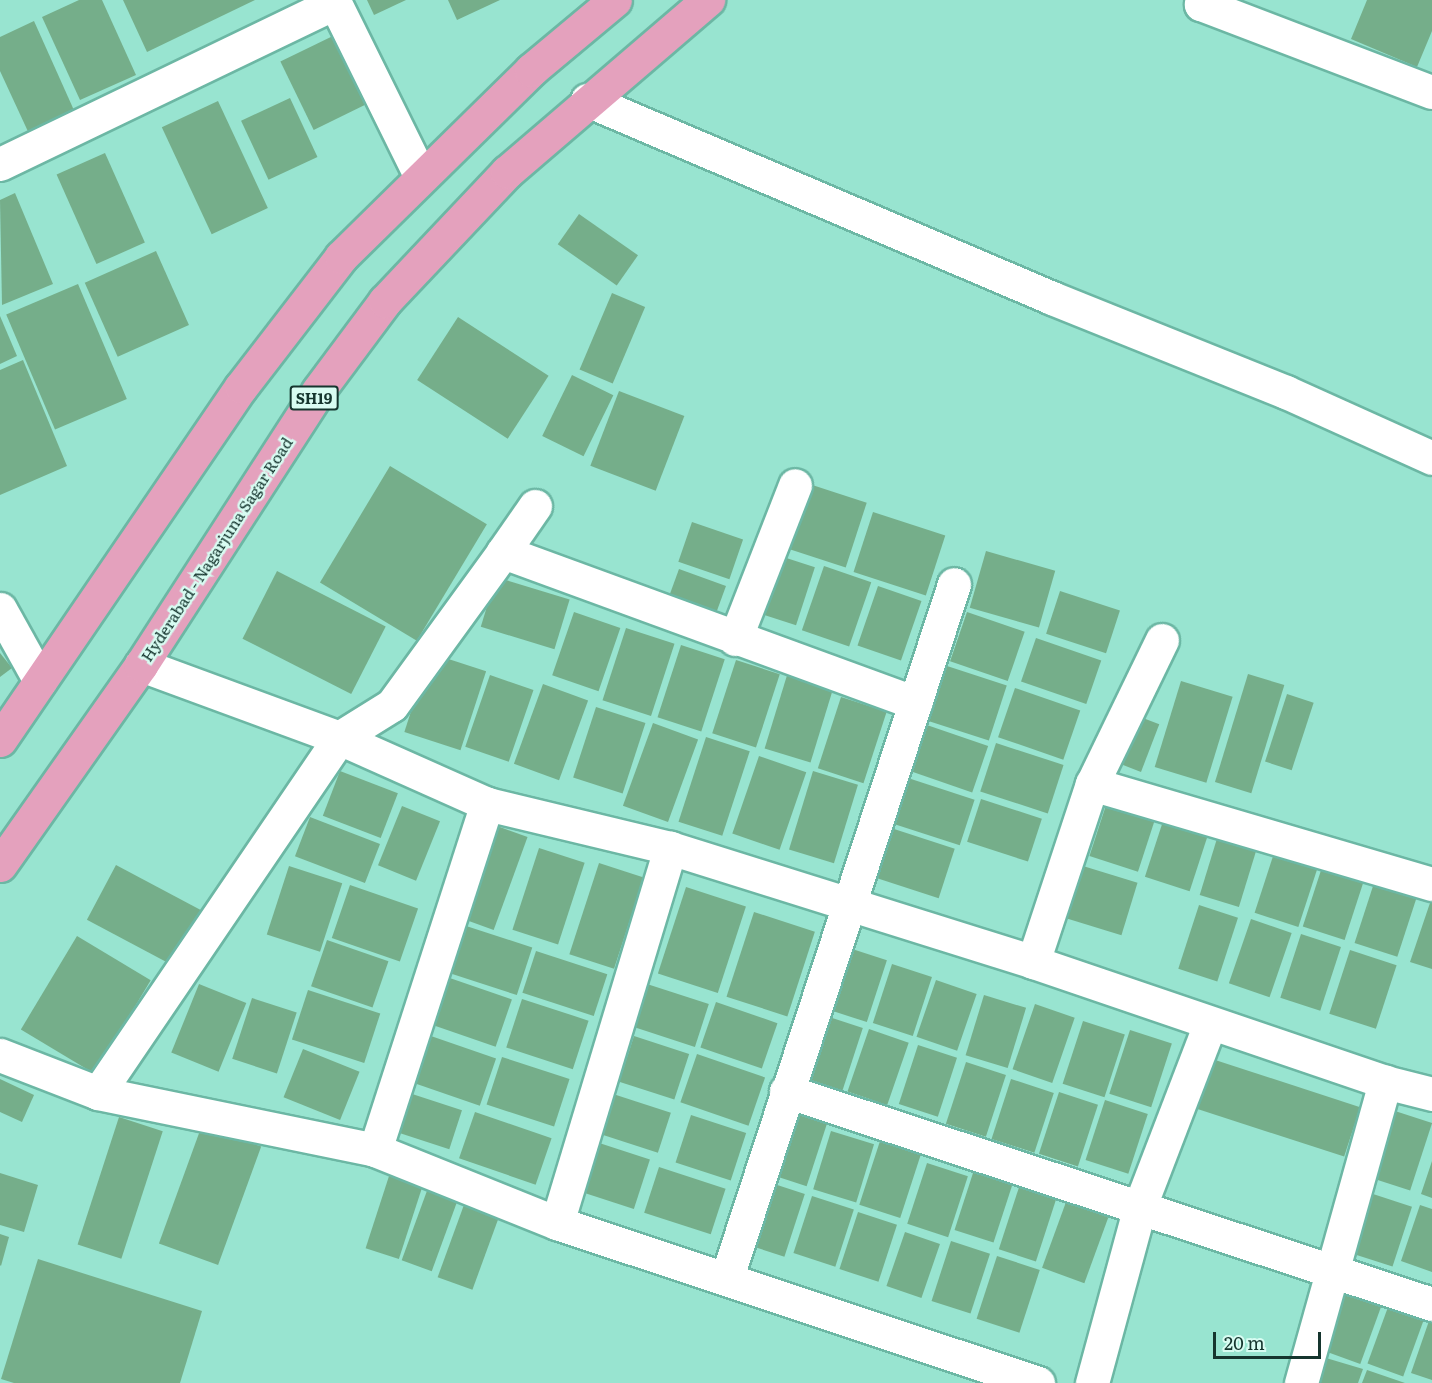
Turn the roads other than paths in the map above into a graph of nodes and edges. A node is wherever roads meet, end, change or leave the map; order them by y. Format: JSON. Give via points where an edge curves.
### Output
{"nodes":[{"id":1,"x":615,"y":0,"type":"edge"},
{"id":2,"x":708,"y":0,"type":"edge"},
{"id":3,"x":1205,"y":0,"type":"edge"},
{"id":4,"x":334,"y":1,"type":"edge"},
{"id":5,"x":1432,"y":92,"type":"edge"},
{"id":6,"x":587,"y":100,"type":"junction"},
{"id":7,"x":0,"y":164,"type":"edge"},
{"id":8,"x":420,"y":175,"type":"junction"},
{"id":9,"x":1432,"y":458,"type":"edge"},
{"id":10,"x":795,"y":485,"type":"dead end"},
{"id":11,"x":535,"y":506,"type":"dead end"},
{"id":12,"x":503,"y":552,"type":"junction"},
{"id":13,"x":954,"y":584,"type":"dead end"},
{"id":14,"x":0,"y":609,"type":"edge"},
{"id":15,"x":735,"y":639,"type":"junction"},
{"id":16,"x":1162,"y":640,"type":"dead end"},
{"id":17,"x":141,"y":665,"type":"junction"},
{"id":18,"x":40,"y":681,"type":"junction"},
{"id":19,"x":915,"y":703,"type":"junction"},
{"id":20,"x":339,"y":738,"type":"junction"},
{"id":21,"x":0,"y":740,"type":"edge"},
{"id":22,"x":1092,"y":784,"type":"junction"},
{"id":23,"x":487,"y":804,"type":"junction"},
{"id":24,"x":669,"y":848,"type":"junction"},
{"id":25,"x":0,"y":865,"type":"edge"},
{"id":26,"x":1432,"y":884,"type":"edge"},
{"id":27,"x":849,"y":905,"type":"junction"},
{"id":28,"x":1033,"y":962,"type":"junction"},
{"id":29,"x":1210,"y":1024,"type":"junction"},
{"id":30,"x":0,"y":1056,"type":"edge"},
{"id":31,"x":1384,"y":1082,"type":"junction"},
{"id":32,"x":786,"y":1091,"type":"junction"},
{"id":33,"x":98,"y":1093,"type":"junction"},
{"id":34,"x":1432,"y":1094,"type":"edge"},
{"id":35,"x":375,"y":1150,"type":"junction"},
{"id":36,"x":1140,"y":1206,"type":"junction"},
{"id":37,"x":557,"y":1223,"type":"junction"},
{"id":38,"x":1335,"y":1271,"type":"junction"},
{"id":39,"x":727,"y":1277,"type":"junction"},
{"id":40,"x":1432,"y":1304,"type":"edge"},
{"id":41,"x":1038,"y":1383,"type":"edge"},
{"id":42,"x":1092,"y":1383,"type":"edge"},
{"id":43,"x":1301,"y":1383,"type":"edge"}],
"edges":[{"from":1,"to":8,"type":"main road","via":[[531,70]]},
{"from":2,"to":6,"type":"main road","name":"Hyderabad - Nagarjuna Sagar Road","number":"SH19"},
{"from":3,"to":5,"type":"street","via":[[1201,4]]},
{"from":4,"to":7,"type":"street"},
{"from":4,"to":8,"type":"street"},
{"from":6,"to":9,"type":"street","via":[[1052,298],[1286,392]]},
{"from":6,"to":17,"type":"main road","name":"Hyderabad - Nagarjuna Sagar Road","number":"SH19","via":[[507,172],[385,301],[318,391]]},
{"from":8,"to":18,"type":"main road","via":[[341,257],[241,387]]},
{"from":10,"to":15,"type":"street"},
{"from":11,"to":12,"type":"street"},
{"from":12,"to":15,"type":"street"},
{"from":12,"to":20,"type":"street","via":[[392,705]]},
{"from":13,"to":19,"type":"street"},
{"from":14,"to":18,"type":"street"},
{"from":15,"to":19,"type":"street"},
{"from":16,"to":22,"type":"street"},
{"from":17,"to":20,"type":"street"},
{"from":17,"to":25,"type":"main road","name":"Hyderabad - Nagarjuna Sagar Road","number":"SH19"},
{"from":18,"to":21,"type":"main road"},
{"from":19,"to":27,"type":"street"},
{"from":20,"to":23,"type":"street"},
{"from":20,"to":33,"type":"street"},
{"from":22,"to":26,"type":"street"},
{"from":22,"to":28,"type":"street"},
{"from":23,"to":24,"type":"street"},
{"from":23,"to":35,"type":"street"},
{"from":24,"to":27,"type":"street"},
{"from":24,"to":37,"type":"street"},
{"from":27,"to":28,"type":"street"},
{"from":27,"to":32,"type":"street"},
{"from":28,"to":29,"type":"street"},
{"from":29,"to":31,"type":"street"},
{"from":29,"to":36,"type":"street"},
{"from":30,"to":33,"type":"street"},
{"from":31,"to":34,"type":"street"},
{"from":31,"to":38,"type":"street"},
{"from":32,"to":36,"type":"street"},
{"from":32,"to":39,"type":"street"},
{"from":33,"to":35,"type":"street"},
{"from":35,"to":37,"type":"street"},
{"from":36,"to":38,"type":"street"},
{"from":36,"to":42,"type":"street"},
{"from":37,"to":39,"type":"street"},
{"from":38,"to":40,"type":"street"},
{"from":38,"to":43,"type":"street"},
{"from":39,"to":41,"type":"street"}]}
